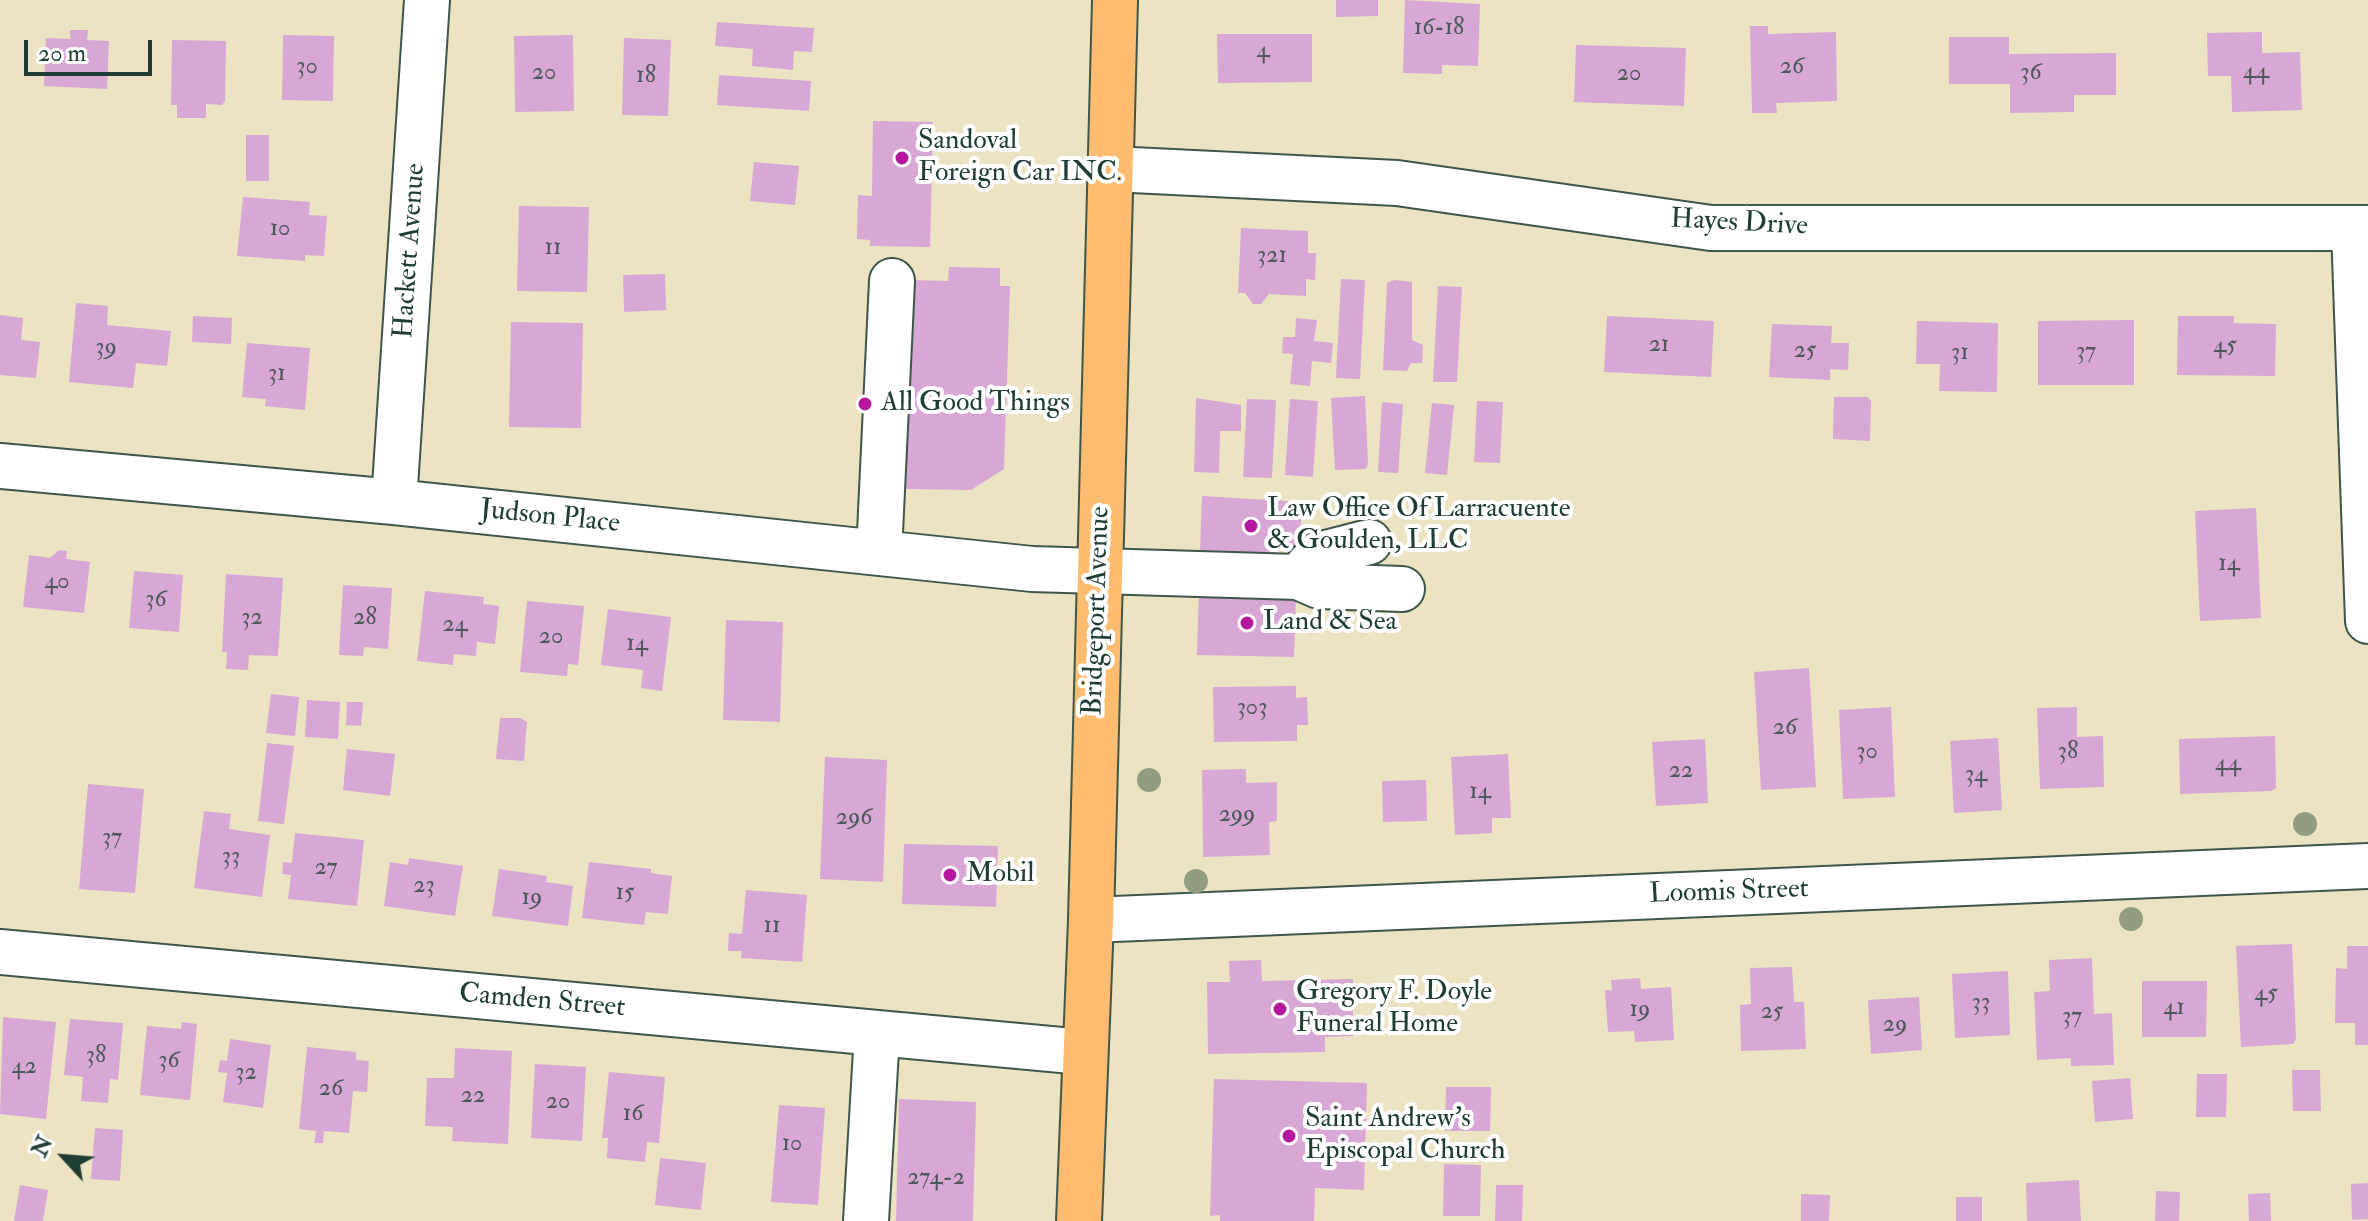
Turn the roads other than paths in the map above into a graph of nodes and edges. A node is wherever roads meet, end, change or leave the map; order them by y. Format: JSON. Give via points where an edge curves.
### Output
{"nodes":[{"id":1,"x":427,"y":0,"type":"edge"},
{"id":2,"x":1115,"y":0,"type":"edge"},
{"id":3,"x":1112,"y":169,"type":"junction"},
{"id":4,"x":2361,"y":229,"type":"edge"},
{"id":5,"x":892,"y":281,"type":"dead end"},
{"id":6,"x":0,"y":466,"type":"edge"},
{"id":7,"x":394,"y":502,"type":"junction"},
{"id":8,"x":1369,"y":542,"type":"dead end"},
{"id":9,"x":879,"y":553,"type":"junction"},
{"id":10,"x":1099,"y":570,"type":"junction"},
{"id":11,"x":1298,"y":577,"type":"junction"},
{"id":12,"x":1402,"y":589,"type":"dead end"},
{"id":13,"x":2368,"y":621,"type":"edge"},
{"id":14,"x":2368,"y":866,"type":"edge"},
{"id":15,"x":1091,"y":920,"type":"junction"},
{"id":16,"x":0,"y":952,"type":"edge"},
{"id":17,"x":877,"y":1033,"type":"junction"},
{"id":18,"x":1083,"y":1052,"type":"junction"},
{"id":19,"x":866,"y":1221,"type":"edge"},
{"id":20,"x":1079,"y":1221,"type":"edge"}],
"edges":[{"from":1,"to":7,"type":"street","name":"Hackett Avenue"},
{"from":2,"to":3,"type":"main road","name":"Bridgeport Avenue"},
{"from":3,"to":4,"type":"street","name":"Hayes Drive","via":[[1397,183],[1711,228]]},
{"from":3,"to":10,"type":"main road","name":"Bridgeport Avenue"},
{"from":4,"to":13,"type":"street"},
{"from":5,"to":9,"type":"street"},
{"from":6,"to":7,"type":"street","name":"Judson Place"},
{"from":7,"to":9,"type":"street","name":"Judson Place"},
{"from":8,"to":11,"type":"street","via":[[1318,555]]},
{"from":9,"to":10,"type":"street","name":"Judson Place","via":[[1032,569]]},
{"from":10,"to":11,"type":"street","name":"Judson Place"},
{"from":10,"to":15,"type":"main road","name":"Bridgeport Avenue"},
{"from":11,"to":12,"type":"street","name":"Judson Place","via":[[1319,586]]},
{"from":14,"to":15,"type":"street","name":"Loomis Street"},
{"from":15,"to":18,"type":"main road","name":"Bridgeport Avenue"},
{"from":16,"to":17,"type":"street","name":"Camden Street"},
{"from":17,"to":18,"type":"street","name":"Camden Street"},
{"from":17,"to":19,"type":"street"},
{"from":18,"to":20,"type":"main road","name":"Bridgeport Avenue"}]}
